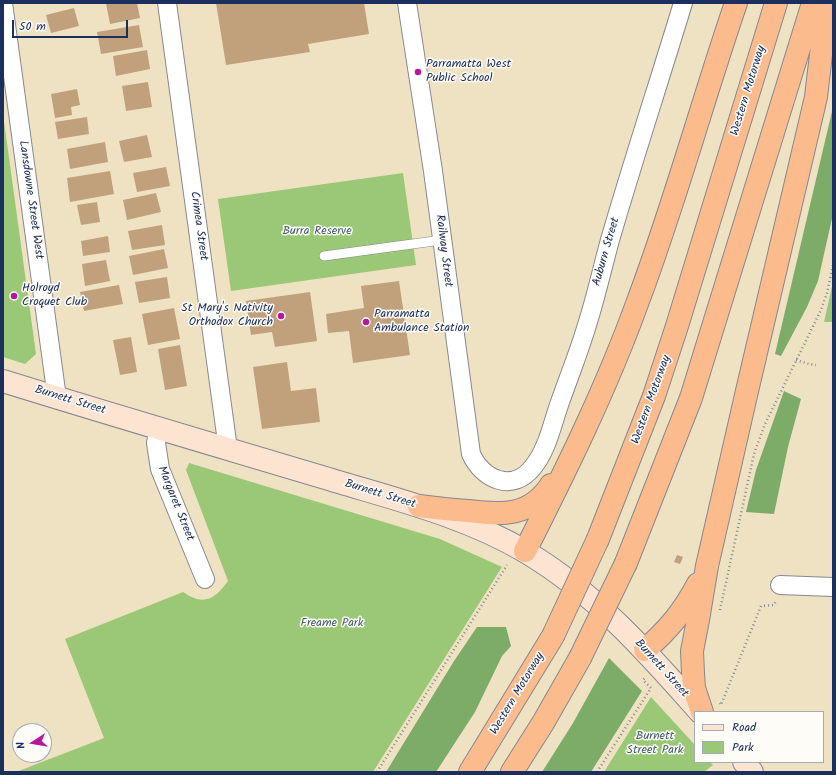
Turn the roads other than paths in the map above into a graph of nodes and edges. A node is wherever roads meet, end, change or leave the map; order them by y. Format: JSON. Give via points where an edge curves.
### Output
{"nodes":[{"id":1,"x":3,"y":3,"type":"edge"},
{"id":2,"x":167,"y":3,"type":"edge"},
{"id":3,"x":407,"y":3,"type":"edge"},
{"id":4,"x":683,"y":3,"type":"edge"},
{"id":5,"x":736,"y":3,"type":"edge"},
{"id":6,"x":776,"y":3,"type":"edge"},
{"id":7,"x":813,"y":3,"type":"edge"},
{"id":8,"x":827,"y":3,"type":"edge"},
{"id":9,"x":442,"y":240,"type":"junction"},
{"id":10,"x":324,"y":256,"type":"dead end"},
{"id":11,"x":3,"y":381,"type":"edge"},
{"id":12,"x":57,"y":398,"type":"junction"},
{"id":13,"x":159,"y":428,"type":"junction"},
{"id":14,"x":578,"y":443,"type":"junction"},
{"id":15,"x":228,"y":449,"type":"junction"},
{"id":16,"x":504,"y":480,"type":"joint"},
{"id":17,"x":419,"y":506,"type":"junction"},
{"id":18,"x":525,"y":551,"type":"junction"},
{"id":19,"x":707,"y":566,"type":"junction"},
{"id":20,"x":205,"y":578,"type":"dead end"},
{"id":21,"x":780,"y":585,"type":"road end"},
{"id":22,"x":833,"y":587,"type":"edge"},
{"id":23,"x":645,"y":650,"type":"junction"},
{"id":24,"x":706,"y":708,"type":"edge"},
{"id":25,"x":745,"y":763,"type":"edge"},
{"id":26,"x":470,"y":772,"type":"edge"},
{"id":27,"x":512,"y":772,"type":"edge"},
{"id":28,"x":752,"y":772,"type":"edge"}],
"edges":[{"from":1,"to":12,"type":"street","name":"Lansdowne Street West"},
{"from":2,"to":15,"type":"street","name":"Crimea Street"},
{"from":3,"to":9,"type":"street","name":"Railway Street"},
{"from":4,"to":16,"type":"street","name":"Auburn Street","via":[[610,241],[587,326],[550,431],[533,467],[520,478]]},
{"from":5,"to":14,"type":"highway","via":[[641,295]]},
{"from":6,"to":26,"type":"highway","name":"Western Motorway","bridge":true,"via":[[677,326],[643,425],[598,539],[553,636]]},
{"from":7,"to":27,"type":"highway","bridge":true,"via":[[690,398],[626,563],[580,658]]},
{"from":8,"to":19,"type":"highway","via":[[816,97]]},
{"from":9,"to":10,"type":"lane"},
{"from":9,"to":16,"type":"street","name":"Railway Street","via":[[471,454],[481,471]]},
{"from":11,"to":12,"type":"main road","name":"Burnett Street"},
{"from":12,"to":13,"type":"main road","name":"Burnett Street"},
{"from":13,"to":15,"type":"main road","name":"Burnett Street"},
{"from":13,"to":20,"type":"street","name":"Margaret Street","via":[[156,443],[160,469]]},
{"from":14,"to":17,"type":"highway","via":[[545,493],[533,504],[522,509],[511,513],[494,514]]},
{"from":14,"to":18,"type":"highway"},
{"from":15,"to":17,"type":"main road","name":"Burnett Street"},
{"from":17,"to":18,"type":"main road","name":"Burnett Street","via":[[467,524]]},
{"from":18,"to":23,"type":"main road","name":"Burnett Street","via":[[593,599]]},
{"from":19,"to":23,"type":"highway","via":[[680,616]]},
{"from":19,"to":24,"type":"highway","via":[[692,651],[694,688]]},
{"from":21,"to":22,"type":"street"},
{"from":23,"to":24,"type":"main road","name":"Burnett Street"},
{"from":25,"to":28,"type":"main road"}]}
